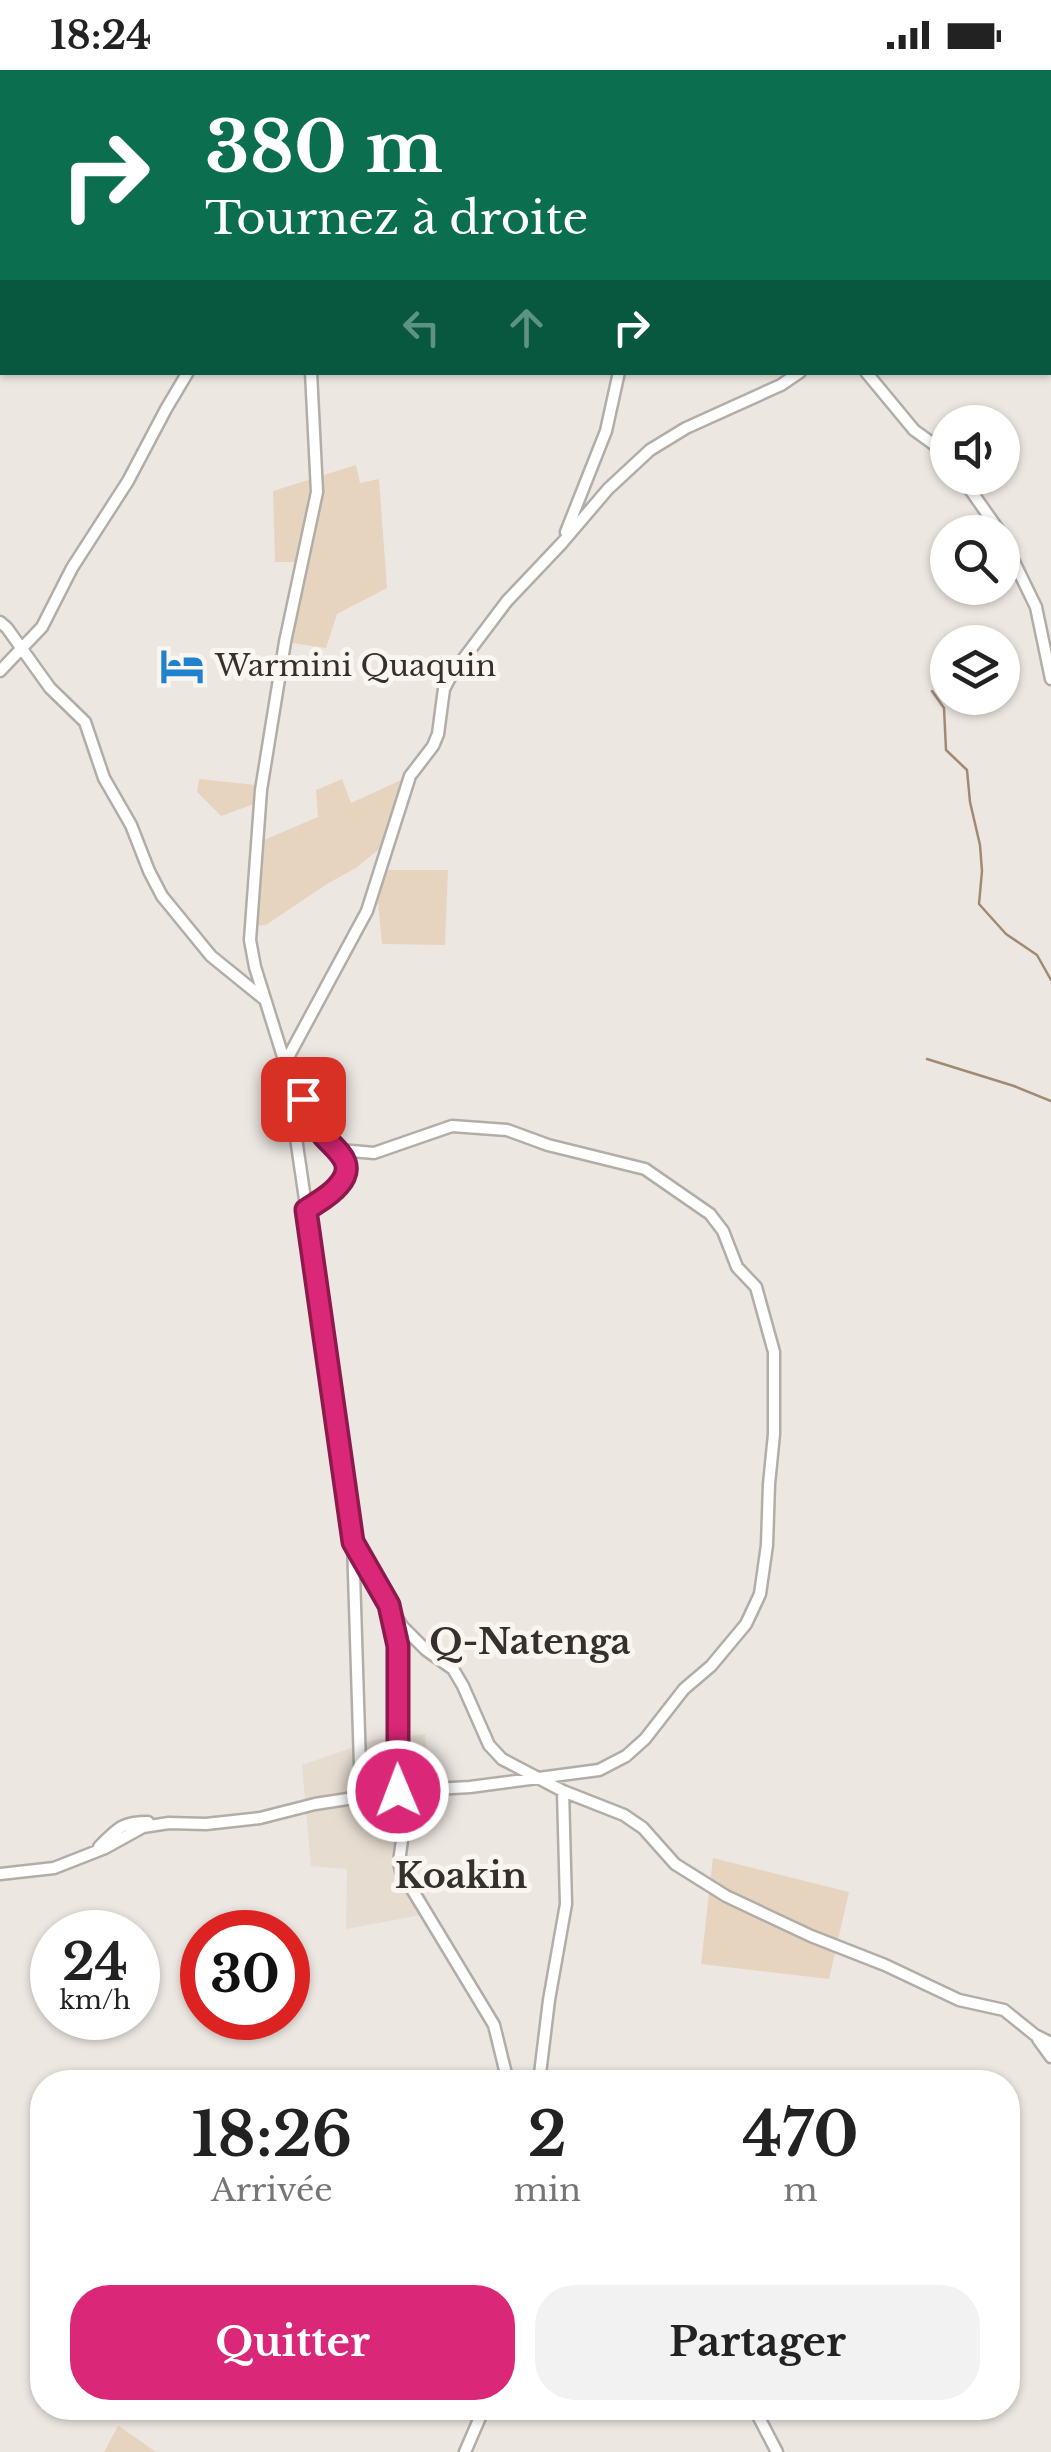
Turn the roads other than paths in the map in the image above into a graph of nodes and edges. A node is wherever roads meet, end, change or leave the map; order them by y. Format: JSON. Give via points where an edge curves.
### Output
{"nodes":[{"id":1,"x":186,"y":375,"type":"edge"},
{"id":2,"x":311,"y":375,"type":"edge"},
{"id":3,"x":618,"y":375,"type":"edge"},
{"id":4,"x":795,"y":375,"type":"edge"},
{"id":5,"x":868,"y":375,"type":"edge"},
{"id":6,"x":930,"y":442,"type":"edge"},
{"id":7,"x":562,"y":543,"type":"junction"},
{"id":8,"x":1020,"y":574,"type":"edge"},
{"id":9,"x":0,"y":622,"type":"edge"},
{"id":10,"x":21,"y":649,"type":"junction"},
{"id":11,"x":0,"y":671,"type":"edge"},
{"id":12,"x":1051,"y":679,"type":"edge"},
{"id":13,"x":266,"y":1000,"type":"junction"},
{"id":14,"x":286,"y":1063,"type":"junction"},
{"id":15,"x":340,"y":1150,"type":"junction"},
{"id":16,"x":306,"y":1210,"type":"junction"},
{"id":17,"x":353,"y":1542,"type":"junction"},
{"id":18,"x":389,"y":1605,"type":"junction"},
{"id":19,"x":541,"y":1778,"type":"junction"},
{"id":20,"x":398,"y":1791,"type":"junction"},
{"id":21,"x":563,"y":1791,"type":"junction"},
{"id":22,"x":361,"y":1798,"type":"junction"},
{"id":23,"x":0,"y":1874,"type":"edge"},
{"id":24,"x":1034,"y":2035,"type":"junction"},
{"id":25,"x":1051,"y":2043,"type":"edge"},
{"id":26,"x":1051,"y":2057,"type":"edge"},
{"id":27,"x":505,"y":2070,"type":"edge"},
{"id":28,"x":540,"y":2070,"type":"edge"},
{"id":29,"x":479,"y":2420,"type":"edge"},
{"id":30,"x":760,"y":2420,"type":"edge"},
{"id":31,"x":465,"y":2452,"type":"edge"},
{"id":32,"x":777,"y":2452,"type":"edge"}],
"edges":[{"from":1,"to":10,"type":"street","via":[[42,626]]},
{"from":2,"to":13,"type":"street","via":[[317,492],[261,790],[250,926]]},
{"from":3,"to":7,"type":"street","via":[[606,430]]},
{"from":4,"to":7,"type":"street","via":[[650,450]]},
{"from":5,"to":6,"type":"street"},
{"from":7,"to":14,"type":"street","via":[[507,601],[444,689],[438,734],[410,776],[368,911]]},
{"from":8,"to":12,"type":"street","via":[[1036,607]]},
{"from":9,"to":10,"type":"street"},
{"from":10,"to":11,"type":"street"},
{"from":10,"to":13,"type":"street","via":[[85,722],[104,778],[162,896],[211,956]]},
{"from":13,"to":14,"type":"street"},
{"from":14,"to":15,"type":"street","via":[[314,1122]]},
{"from":14,"to":16,"type":"street"},
{"from":15,"to":16,"type":"street","via":[[346,1160],[339,1186]]},
{"from":15,"to":19,"type":"street","via":[[374,1153],[452,1126],[508,1130],[645,1169],[710,1214],[762,1304],[774,1352],[774,1434],[760,1594],[712,1666],[626,1756],[600,1770]]},
{"from":16,"to":17,"type":"street"},
{"from":17,"to":18,"type":"street"},
{"from":17,"to":22,"type":"street"},
{"from":18,"to":19,"type":"street","via":[[402,1626],[453,1670],[502,1760]]},
{"from":18,"to":20,"type":"street","via":[[398,1646]]},
{"from":19,"to":20,"type":"street"},
{"from":19,"to":21,"type":"street"},
{"from":20,"to":22,"type":"street"},
{"from":20,"to":27,"type":"street","via":[[402,1871],[494,2025]]},
{"from":21,"to":24,"type":"street","via":[[624,1814],[675,1864],[726,1896],[959,2000],[1004,2010]]},
{"from":21,"to":28,"type":"street","via":[[566,1904]]},
{"from":22,"to":23,"type":"street","via":[[260,1818],[143,1827],[54,1868]]},
{"from":24,"to":25,"type":"street"},
{"from":24,"to":26,"type":"street"},
{"from":29,"to":31,"type":"street"},
{"from":30,"to":32,"type":"street"}]}
